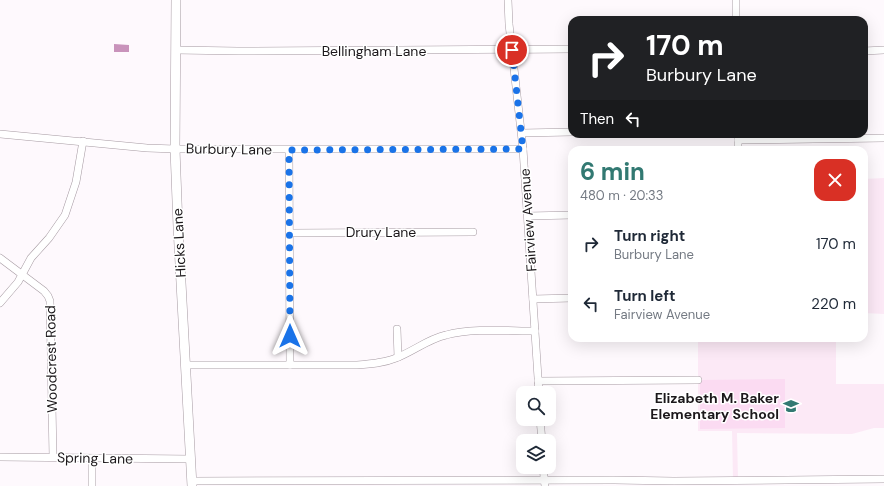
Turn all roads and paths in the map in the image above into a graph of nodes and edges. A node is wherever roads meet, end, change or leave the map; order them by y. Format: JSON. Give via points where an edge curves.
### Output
{"nodes":[{"id":1,"x":176,"y":0,"type":"edge"},
{"id":2,"x":508,"y":0,"type":"edge"},
{"id":3,"x":736,"y":0,"type":"edge"},
{"id":4,"x":736,"y":16,"type":"edge"},
{"id":5,"x":176,"y":50,"type":"junction"},
{"id":6,"x":512,"y":50,"type":"junction"},
{"id":7,"x":568,"y":50,"type":"edge"},
{"id":8,"x":884,"y":50,"type":"edge"},
{"id":9,"x":868,"y":51,"type":"edge"},
{"id":10,"x":568,"y":132,"type":"edge"},
{"id":11,"x":522,"y":133,"type":"junction"},
{"id":12,"x":0,"y":134,"type":"edge"},
{"id":13,"x":868,"y":138,"type":"edge"},
{"id":14,"x":884,"y":138,"type":"edge"},
{"id":15,"x":83,"y":141,"type":"junction"},
{"id":16,"x":175,"y":149,"type":"junction"},
{"id":17,"x":523,"y":149,"type":"junction"},
{"id":18,"x":289,"y":150,"type":"junction"},
{"id":19,"x":568,"y":215,"type":"edge"},
{"id":20,"x":528,"y":216,"type":"junction"},
{"id":21,"x":473,"y":232,"type":"dead end"},
{"id":22,"x":290,"y":233,"type":"junction"},
{"id":23,"x":0,"y":258,"type":"edge"},
{"id":24,"x":22,"y":275,"type":"junction"},
{"id":25,"x":568,"y":298,"type":"edge"},
{"id":26,"x":533,"y":299,"type":"junction"},
{"id":27,"x":0,"y":303,"type":"edge"},
{"id":28,"x":397,"y":330,"type":"dead end"},
{"id":29,"x":535,"y":331,"type":"junction"},
{"id":30,"x":398,"y":357,"type":"junction"},
{"id":31,"x":186,"y":365,"type":"junction"},
{"id":32,"x":290,"y":365,"type":"junction"},
{"id":33,"x":698,"y":380,"type":"dead end"},
{"id":34,"x":538,"y":381,"type":"junction"},
{"id":35,"x":538,"y":386,"type":"edge"},
{"id":36,"x":0,"y":457,"type":"edge"},
{"id":37,"x":53,"y":457,"type":"junction"},
{"id":38,"x":92,"y":458,"type":"junction"},
{"id":39,"x":191,"y":459,"type":"junction"},
{"id":40,"x":884,"y":479,"type":"edge"},
{"id":41,"x":445,"y":483,"type":"edge"},
{"id":42,"x":545,"y":483,"type":"edge"},
{"id":43,"x":740,"y":483,"type":"edge"},
{"id":44,"x":192,"y":484,"type":"edge"},
{"id":45,"x":92,"y":486,"type":"edge"}],
"edges":[{"from":1,"to":5,"type":"main road","name":"Hicks Lane"},
{"from":2,"to":6,"type":"street","name":"Fairview Avenue"},
{"from":3,"to":4,"type":"street"},
{"from":5,"to":6,"type":"street","name":"Bellingham Lane"},
{"from":5,"to":16,"type":"main road","name":"Hicks Lane"},
{"from":6,"to":7,"type":"street","name":"Bellingham Lane"},
{"from":6,"to":11,"type":"street","name":"Fairview Avenue"},
{"from":8,"to":9,"type":"street"},
{"from":10,"to":11,"type":"street"},
{"from":11,"to":17,"type":"street","name":"Fairview Avenue"},
{"from":12,"to":15,"type":"street","name":"Burbury Lane"},
{"from":13,"to":14,"type":"street"},
{"from":15,"to":16,"type":"street","name":"Burbury Lane"},
{"from":15,"to":24,"type":"street","via":[[76,182],[64,215],[49,238],[31,258]]},
{"from":16,"to":18,"type":"street","name":"Burbury Lane"},
{"from":16,"to":31,"type":"main road","name":"Hicks Lane"},
{"from":17,"to":18,"type":"street","name":"Burbury Lane"},
{"from":17,"to":20,"type":"street","name":"Fairview Avenue"},
{"from":18,"to":22,"type":"street"},
{"from":19,"to":20,"type":"street"},
{"from":20,"to":26,"type":"street","name":"Fairview Avenue"},
{"from":21,"to":22,"type":"street","name":"Drury Lane"},
{"from":22,"to":32,"type":"street"},
{"from":23,"to":24,"type":"street","name":"Woodcrest Road"},
{"from":24,"to":27,"type":"street"},
{"from":24,"to":37,"type":"street","name":"Woodcrest Road","via":[[44,291],[50,301]]},
{"from":25,"to":26,"type":"street"},
{"from":26,"to":29,"type":"street","name":"Fairview Avenue"},
{"from":28,"to":30,"type":"street"},
{"from":29,"to":30,"type":"street","via":[[470,331],[447,334],[423,343]]},
{"from":29,"to":34,"type":"street","name":"Fairview Avenue"},
{"from":30,"to":32,"type":"street","via":[[375,364]]},
{"from":31,"to":32,"type":"street"},
{"from":31,"to":39,"type":"main road","name":"Hicks Lane"},
{"from":33,"to":34,"type":"street"},
{"from":34,"to":35,"type":"street","name":"Fairview Avenue"},
{"from":36,"to":37,"type":"street","name":"Spring Lane"},
{"from":37,"to":38,"type":"street","name":"Spring Lane"},
{"from":38,"to":39,"type":"street","name":"Spring Lane"},
{"from":38,"to":45,"type":"street"},
{"from":39,"to":44,"type":"main road","name":"Hicks Lane"},
{"from":40,"to":43,"type":"street"},
{"from":41,"to":42,"type":"street"},
{"from":41,"to":44,"type":"street"},
{"from":42,"to":43,"type":"street"}]}
